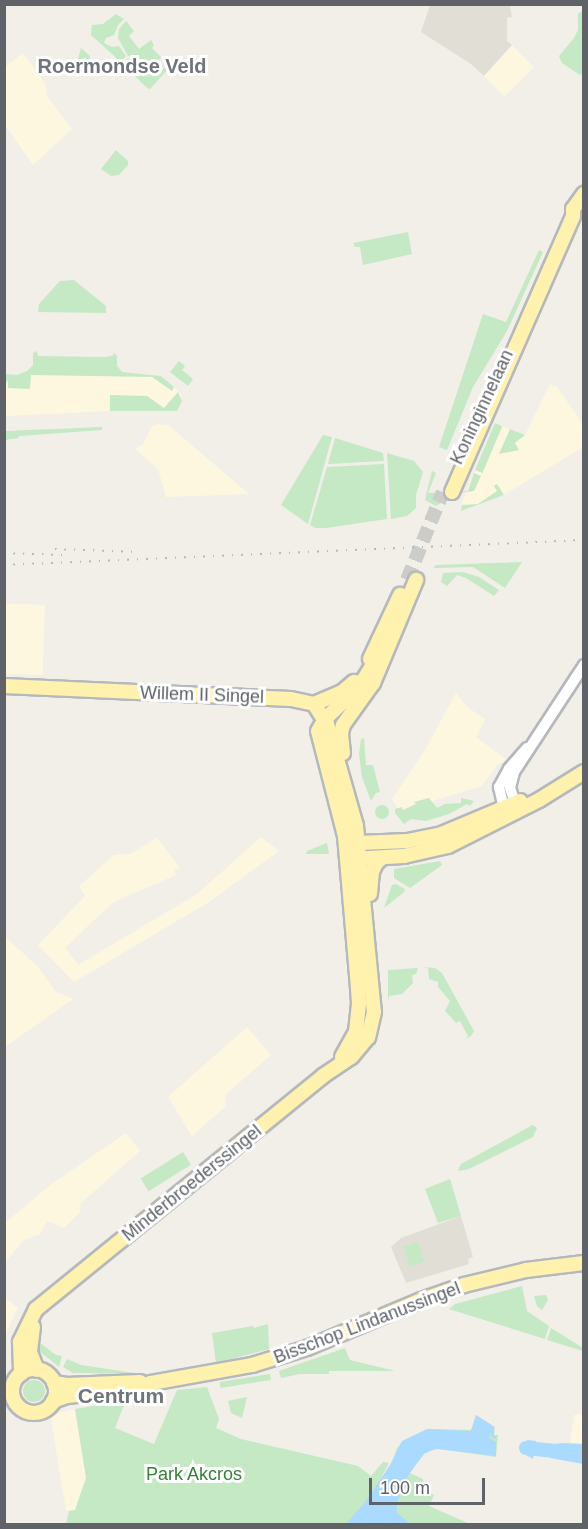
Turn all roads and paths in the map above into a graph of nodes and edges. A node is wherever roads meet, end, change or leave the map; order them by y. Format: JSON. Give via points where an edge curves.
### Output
{"nodes":[{"id":1,"x":584,"y":194,"type":"edge"},
{"id":2,"x":584,"y":206,"type":"edge"},
{"id":3,"x":573,"y":216,"type":"junction"},
{"id":4,"x":448,"y":492,"type":"tunnel mouth"},
{"id":5,"x":374,"y":654,"type":"junction"},
{"id":6,"x":584,"y":665,"type":"edge"},
{"id":7,"x":4,"y":686,"type":"edge"},
{"id":8,"x":314,"y":704,"type":"junction"},
{"id":9,"x":321,"y":725,"type":"junction"},
{"id":10,"x":527,"y":748,"type":"junction"},
{"id":11,"x":584,"y":772,"type":"edge"},
{"id":12,"x":344,"y":782,"type":"junction"},
{"id":13,"x":511,"y":809,"type":"junction"},
{"id":14,"x":358,"y":843,"type":"junction"},
{"id":15,"x":382,"y":858,"type":"junction"},
{"id":16,"x":353,"y":859,"type":"junction"},
{"id":17,"x":367,"y":927,"type":"junction"},
{"id":18,"x":330,"y":1070,"type":"junction"},
{"id":19,"x":584,"y":1263,"type":"edge"},
{"id":20,"x":55,"y":1296,"type":"junction"},
{"id":21,"x":37,"y":1370,"type":"junction"},
{"id":22,"x":21,"y":1374,"type":"junction"},
{"id":23,"x":54,"y":1383,"type":"junction"},
{"id":24,"x":151,"y":1383,"type":"junction"},
{"id":25,"x":53,"y":1401,"type":"junction"},
{"id":26,"x":19,"y":1406,"type":"junction"},
{"id":27,"x":4,"y":1410,"type":"edge"}],
"edges":[{"from":1,"to":3,"type":"main road","name":"Koninginnelaan","via":[[573,209]]},
{"from":2,"to":3,"type":"main road","name":"Koninginnelaan"},
{"from":3,"to":4,"type":"main road","name":"Koninginnelaan","via":[[493,377]]},
{"from":5,"to":8,"type":"main road","via":[[342,693]]},
{"from":5,"to":9,"type":"main road","via":[[373,665],[359,687]]},
{"from":5,"to":12,"type":"main road","via":[[412,580],[373,683],[341,730]]},
{"from":6,"to":10,"type":"street"},
{"from":7,"to":8,"type":"main road","name":"Willem II Singel","via":[[284,698]]},
{"from":8,"to":9,"type":"main road"},
{"from":9,"to":12,"type":"main road"},
{"from":9,"to":16,"type":"main road"},
{"from":10,"to":13,"type":"street","via":[[510,781]]},
{"from":10,"to":13,"type":"street","via":[[499,787]]},
{"from":11,"to":13,"type":"main road"},
{"from":12,"to":14,"type":"main road"},
{"from":13,"to":14,"type":"main road","via":[[439,834],[407,841]]},
{"from":13,"to":15,"type":"main road","via":[[448,846],[417,855]]},
{"from":14,"to":16,"type":"main road","via":[[351,849]]},
{"from":15,"to":16,"type":"main road"},
{"from":15,"to":17,"type":"main road","via":[[372,872]]},
{"from":16,"to":17,"type":"main road"},
{"from":16,"to":18,"type":"main road","name":"Minderbroederssingel","via":[[352,924],[359,1003],[356,1032],[345,1054]]},
{"from":17,"to":18,"type":"main road","name":"Minderbroederssingel","via":[[372,1027],[358,1051]]},
{"from":18,"to":20,"type":"main road","name":"Minderbroederssingel"},
{"from":19,"to":24,"type":"main road","name":"Bisschop Lindanussingel","via":[[526,1270],[464,1286],[277,1358],[228,1371]]},
{"from":20,"to":21,"type":"main road","name":"Minderbroederssingel","via":[[31,1335],[30,1352]]},
{"from":20,"to":22,"type":"main road","name":"Minderbroederssingel","via":[[36,1309],[26,1326],[19,1348]]},
{"from":21,"to":22,"type":"main road"},
{"from":21,"to":23,"type":"main road","via":[[47,1373]]},
{"from":22,"to":26,"type":"main road","via":[[13,1389]]},
{"from":23,"to":24,"type":"main road","name":"Bisschop Lindanussingel"},
{"from":23,"to":25,"type":"main road"},
{"from":24,"to":25,"type":"main road","name":"Bisschop Lindanussingel"},
{"from":25,"to":26,"type":"main road","via":[[37,1413]]},
{"from":26,"to":27,"type":"main road"}]}
